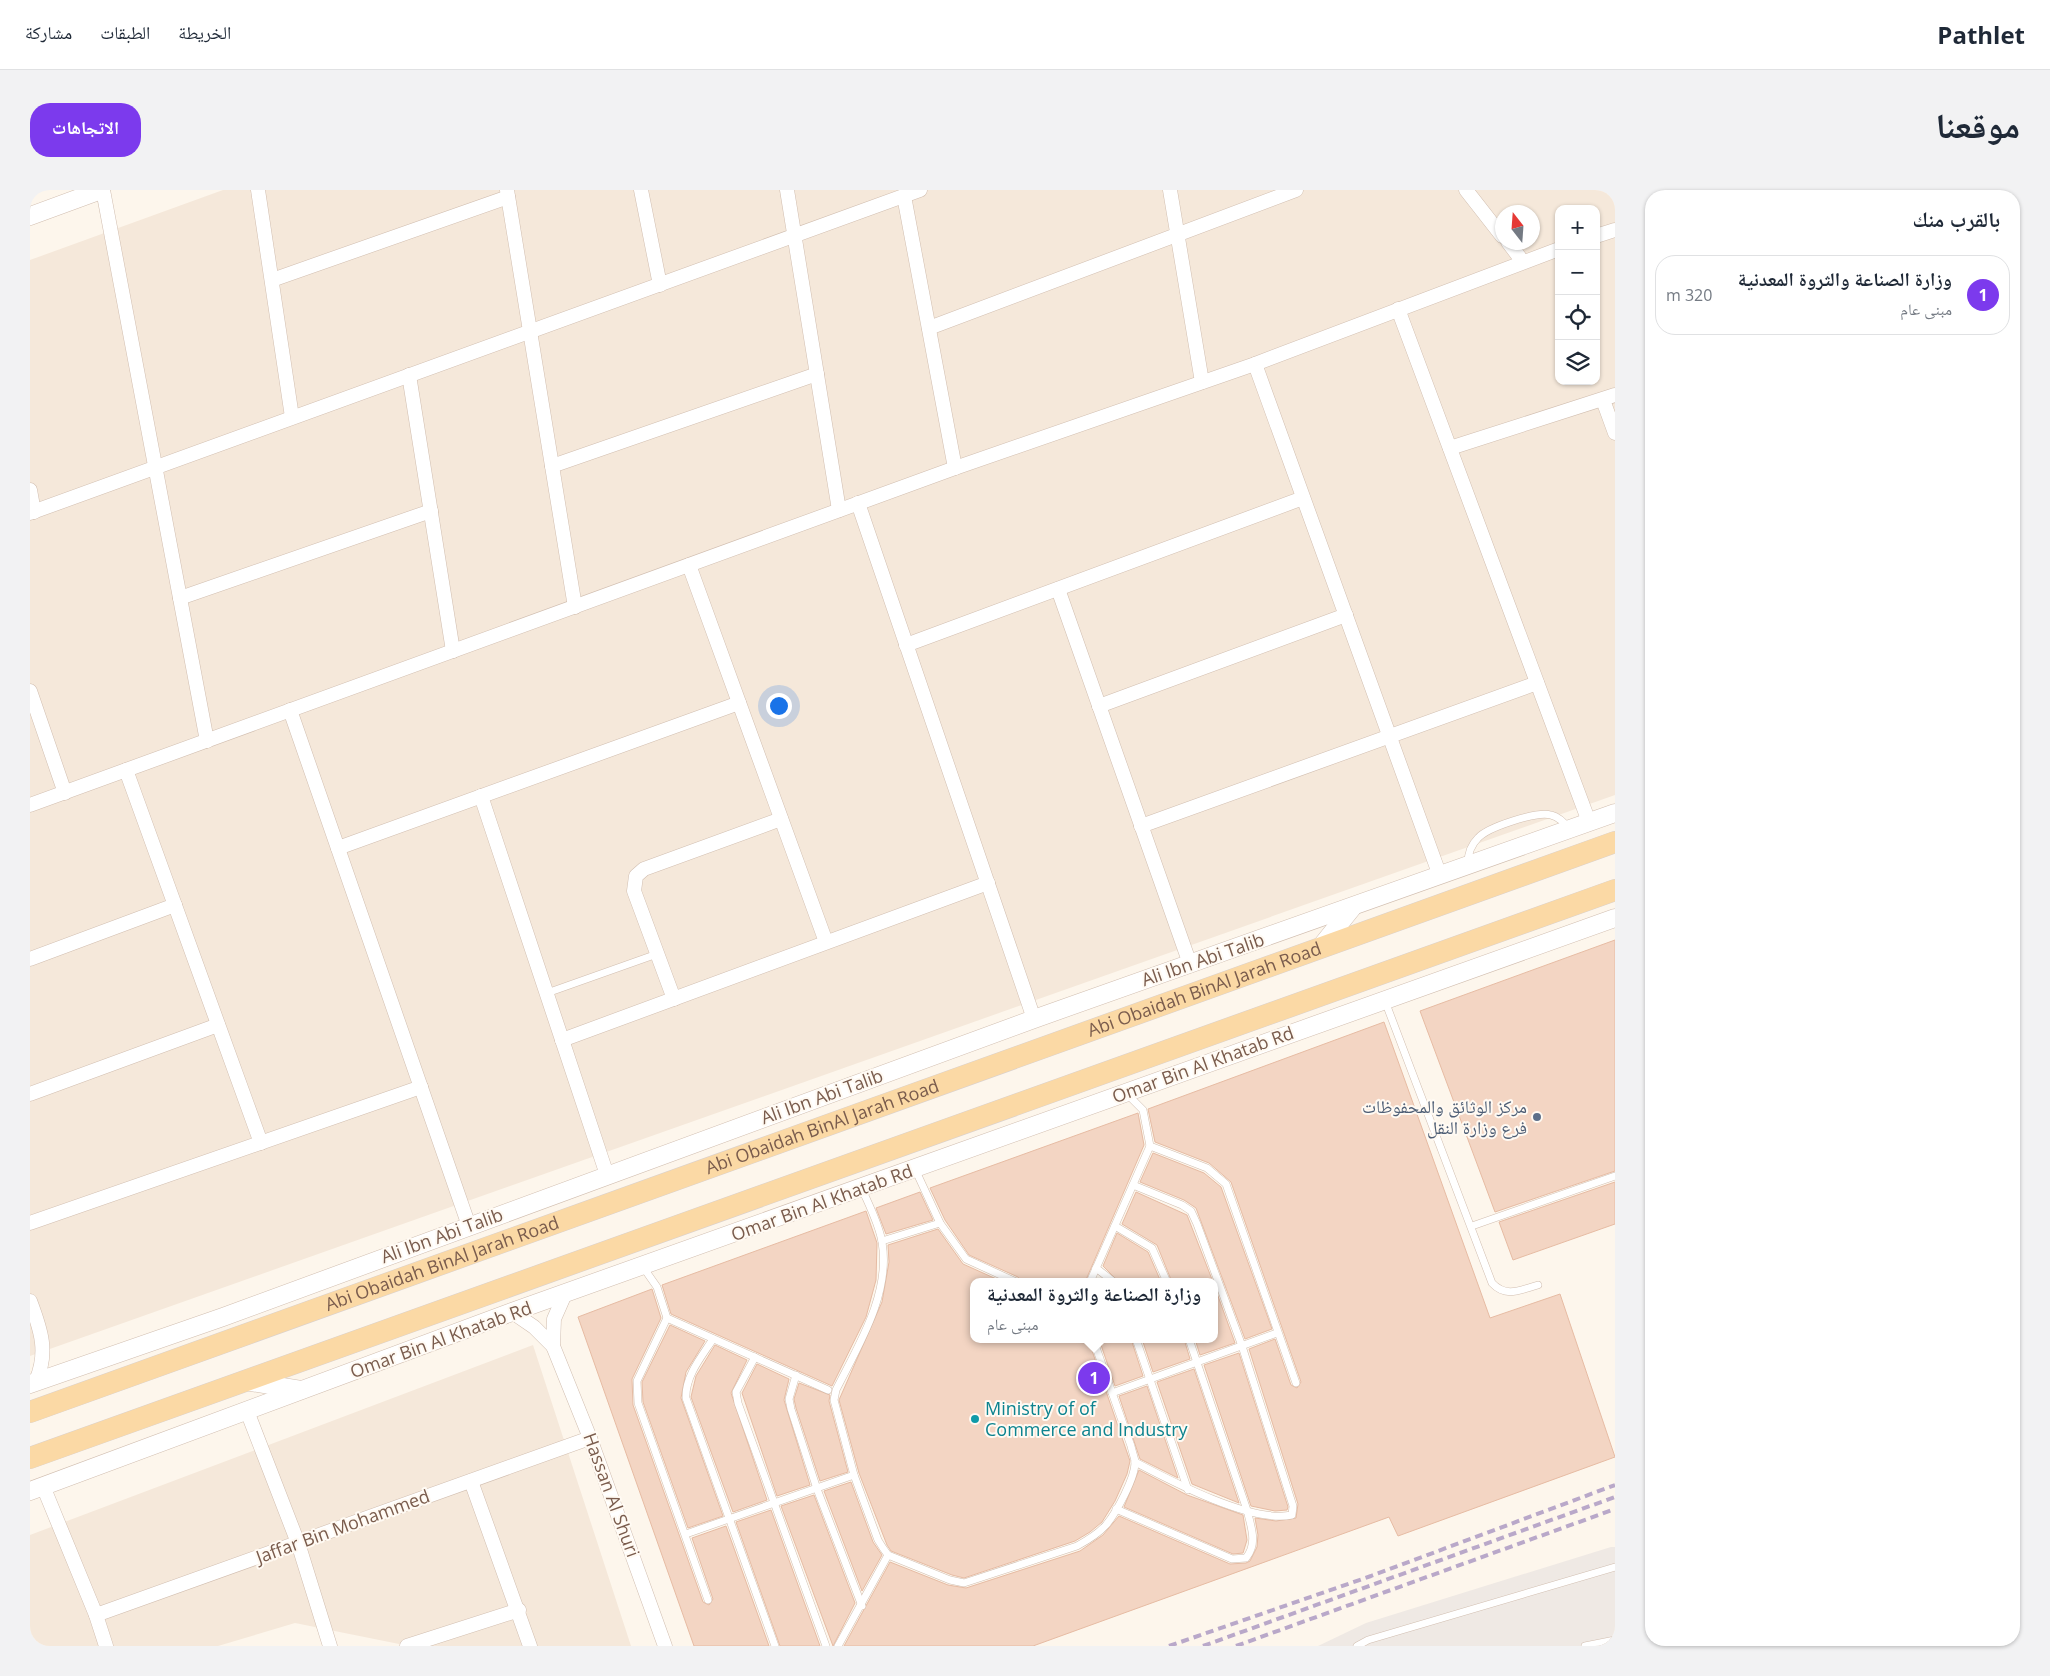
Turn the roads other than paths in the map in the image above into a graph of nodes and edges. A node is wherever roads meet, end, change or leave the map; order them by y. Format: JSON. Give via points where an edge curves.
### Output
{"nodes":[{"id":1,"x":102,"y":190,"type":"edge"},
{"id":2,"x":258,"y":190,"type":"edge"},
{"id":3,"x":642,"y":190,"type":"edge"},
{"id":4,"x":787,"y":190,"type":"edge"},
{"id":5,"x":920,"y":190,"type":"edge"},
{"id":6,"x":1170,"y":190,"type":"edge"},
{"id":7,"x":1296,"y":190,"type":"edge"},
{"id":8,"x":1466,"y":190,"type":"edge"},
{"id":9,"x":507,"y":193,"type":"edge"},
{"id":10,"x":904,"y":196,"type":"junction"},
{"id":11,"x":30,"y":216,"type":"edge"},
{"id":12,"x":1495,"y":227,"type":"edge"},
{"id":13,"x":1615,"y":230,"type":"edge"},
{"id":14,"x":794,"y":235,"type":"junction"},
{"id":15,"x":1600,"y":235,"type":"edge"},
{"id":16,"x":1176,"y":236,"type":"junction"},
{"id":17,"x":1514,"y":250,"type":"edge"},
{"id":18,"x":1556,"y":250,"type":"edge"},
{"id":19,"x":1523,"y":262,"type":"junction"},
{"id":20,"x":272,"y":280,"type":"junction"},
{"id":21,"x":660,"y":285,"type":"junction"},
{"id":22,"x":1398,"y":309,"type":"junction"},
{"id":23,"x":929,"y":328,"type":"junction"},
{"id":24,"x":529,"y":330,"type":"junction"},
{"id":25,"x":1255,"y":364,"type":"junction"},
{"id":26,"x":817,"y":374,"type":"junction"},
{"id":27,"x":409,"y":375,"type":"junction"},
{"id":28,"x":1202,"y":382,"type":"junction"},
{"id":29,"x":1609,"y":397,"type":"edge"},
{"id":30,"x":292,"y":417,"type":"junction"},
{"id":31,"x":1615,"y":433,"type":"edge"},
{"id":32,"x":1450,"y":448,"type":"junction"},
{"id":33,"x":155,"y":466,"type":"junction"},
{"id":34,"x":552,"y":466,"type":"junction"},
{"id":35,"x":955,"y":468,"type":"junction"},
{"id":36,"x":30,"y":490,"type":"edge"},
{"id":37,"x":1303,"y":498,"type":"junction"},
{"id":38,"x":858,"y":503,"type":"junction"},
{"id":39,"x":839,"y":510,"type":"junction"},
{"id":40,"x":431,"y":511,"type":"junction"},
{"id":41,"x":32,"y":512,"type":"edge"},
{"id":42,"x":689,"y":565,"type":"junction"},
{"id":43,"x":1058,"y":589,"type":"junction"},
{"id":44,"x":180,"y":598,"type":"junction"},
{"id":45,"x":575,"y":607,"type":"junction"},
{"id":46,"x":1346,"y":615,"type":"junction"},
{"id":47,"x":906,"y":646,"type":"junction"},
{"id":48,"x":453,"y":651,"type":"junction"},
{"id":49,"x":1537,"y":682,"type":"junction"},
{"id":50,"x":30,"y":691,"type":"edge"},
{"id":51,"x":739,"y":703,"type":"junction"},
{"id":52,"x":1099,"y":706,"type":"junction"},
{"id":53,"x":290,"y":710,"type":"junction"},
{"id":54,"x":1389,"y":736,"type":"junction"},
{"id":55,"x":207,"y":741,"type":"junction"},
{"id":56,"x":126,"y":770,"type":"junction"},
{"id":57,"x":64,"y":793,"type":"junction"},
{"id":58,"x":481,"y":796,"type":"junction"},
{"id":59,"x":30,"y":806,"type":"edge"},
{"id":60,"x":1615,"y":813,"type":"edge"},
{"id":61,"x":781,"y":819,"type":"junction"},
{"id":62,"x":1588,"y":822,"type":"junction"},
{"id":63,"x":1141,"y":826,"type":"junction"},
{"id":64,"x":1569,"y":829,"type":"junction"},
{"id":65,"x":1615,"y":842,"type":"edge"},
{"id":66,"x":338,"y":848,"type":"junction"},
{"id":67,"x":1468,"y":866,"type":"junction"},
{"id":68,"x":1440,"y":876,"type":"junction"},
{"id":69,"x":988,"y":883,"type":"junction"},
{"id":70,"x":1615,"y":890,"type":"edge"},
{"id":71,"x":175,"y":905,"type":"junction"},
{"id":72,"x":1352,"y":907,"type":"junction"},
{"id":73,"x":1615,"y":918,"type":"edge"},
{"id":74,"x":826,"y":942,"type":"junction"},
{"id":75,"x":1319,"y":948,"type":"junction"},
{"id":76,"x":657,"y":954,"type":"junction"},
{"id":77,"x":30,"y":958,"type":"edge"},
{"id":78,"x":1190,"y":964,"type":"junction"},
{"id":79,"x":547,"y":993,"type":"junction"},
{"id":80,"x":674,"y":999,"type":"junction"},
{"id":81,"x":1385,"y":1000,"type":"junction"},
{"id":82,"x":1034,"y":1019,"type":"junction"},
{"id":83,"x":1256,"y":1020,"type":"junction"},
{"id":84,"x":218,"y":1025,"type":"junction"},
{"id":85,"x":1294,"y":1033,"type":"junction"},
{"id":86,"x":562,"y":1040,"type":"junction"},
{"id":87,"x":421,"y":1087,"type":"junction"},
{"id":88,"x":1126,"y":1092,"type":"junction"},
{"id":89,"x":30,"y":1094,"type":"edge"},
{"id":90,"x":261,"y":1143,"type":"junction"},
{"id":91,"x":1150,"y":1146,"type":"junction"},
{"id":92,"x":916,"y":1169,"type":"junction"},
{"id":93,"x":607,"y":1175,"type":"junction"},
{"id":94,"x":1615,"y":1176,"type":"edge"},
{"id":95,"x":1133,"y":1185,"type":"junction"},
{"id":96,"x":862,"y":1188,"type":"junction"},
{"id":97,"x":30,"y":1223,"type":"edge"},
{"id":98,"x":940,"y":1223,"type":"junction"},
{"id":99,"x":469,"y":1226,"type":"junction"},
{"id":100,"x":1115,"y":1226,"type":"junction"},
{"id":101,"x":1472,"y":1226,"type":"junction"},
{"id":102,"x":882,"y":1241,"type":"junction"},
{"id":103,"x":643,"y":1267,"type":"junction"},
{"id":104,"x":1096,"y":1268,"type":"junction"},
{"id":105,"x":1007,"y":1278,"type":"edge"},
{"id":106,"x":1092,"y":1278,"type":"edge"},
{"id":107,"x":1109,"y":1278,"type":"edge"},
{"id":108,"x":1165,"y":1278,"type":"edge"},
{"id":109,"x":1216,"y":1278,"type":"edge"},
{"id":110,"x":1218,"y":1282,"type":"edge"},
{"id":111,"x":1538,"y":1285,"type":"dead end"},
{"id":112,"x":565,"y":1294,"type":"junction"},
{"id":113,"x":30,"y":1301,"type":"edge"},
{"id":114,"x":512,"y":1312,"type":"junction"},
{"id":115,"x":223,"y":1317,"type":"junction"},
{"id":116,"x":667,"y":1318,"type":"junction"},
{"id":117,"x":272,"y":1326,"type":"junction"},
{"id":118,"x":1278,"y":1333,"type":"junction"},
{"id":119,"x":713,"y":1338,"type":"junction"},
{"id":120,"x":1094,"y":1343,"type":"edge"},
{"id":121,"x":1137,"y":1343,"type":"edge"},
{"id":122,"x":1190,"y":1343,"type":"edge"},
{"id":123,"x":553,"y":1346,"type":"junction"},
{"id":124,"x":1242,"y":1346,"type":"junction"},
{"id":125,"x":755,"y":1357,"type":"junction"},
{"id":126,"x":1197,"y":1362,"type":"junction"},
{"id":127,"x":796,"y":1375,"type":"junction"},
{"id":128,"x":1149,"y":1379,"type":"junction"},
{"id":129,"x":245,"y":1381,"type":"junction"},
{"id":130,"x":1296,"y":1383,"type":"dead end"},
{"id":131,"x":33,"y":1384,"type":"edge"},
{"id":132,"x":304,"y":1390,"type":"junction"},
{"id":133,"x":828,"y":1390,"type":"dead end"},
{"id":134,"x":1112,"y":1393,"type":"junction"},
{"id":135,"x":247,"y":1411,"type":"junction"},
{"id":136,"x":30,"y":1412,"type":"edge"},
{"id":137,"x":590,"y":1438,"type":"junction"},
{"id":138,"x":30,"y":1458,"type":"edge"},
{"id":139,"x":1135,"y":1462,"type":"junction"},
{"id":140,"x":854,"y":1475,"type":"junction"},
{"id":141,"x":471,"y":1481,"type":"junction"},
{"id":142,"x":36,"y":1489,"type":"edge"},
{"id":143,"x":817,"y":1489,"type":"junction"},
{"id":144,"x":1188,"y":1490,"type":"junction"},
{"id":145,"x":773,"y":1503,"type":"junction"},
{"id":146,"x":1116,"y":1509,"type":"junction"},
{"id":147,"x":1247,"y":1510,"type":"junction"},
{"id":148,"x":730,"y":1518,"type":"junction"},
{"id":149,"x":686,"y":1534,"type":"junction"},
{"id":150,"x":298,"y":1543,"type":"junction"},
{"id":151,"x":888,"y":1555,"type":"junction"},
{"id":152,"x":1615,"y":1567,"type":"edge"},
{"id":153,"x":708,"y":1600,"type":"dead end"},
{"id":154,"x":862,"y":1606,"type":"junction"},
{"id":155,"x":518,"y":1610,"type":"junction"},
{"id":156,"x":96,"y":1615,"type":"junction"},
{"id":157,"x":1615,"y":1640,"type":"edge"},
{"id":158,"x":106,"y":1646,"type":"edge"},
{"id":159,"x":330,"y":1646,"type":"edge"},
{"id":160,"x":407,"y":1646,"type":"edge"},
{"id":161,"x":530,"y":1646,"type":"edge"},
{"id":162,"x":666,"y":1646,"type":"edge"},
{"id":163,"x":775,"y":1646,"type":"edge"},
{"id":164,"x":826,"y":1646,"type":"edge"},
{"id":165,"x":838,"y":1646,"type":"edge"},
{"id":166,"x":1357,"y":1646,"type":"edge"},
{"id":167,"x":1585,"y":1646,"type":"edge"}],
"edges":[{"from":1,"to":11,"type":"street"},
{"from":1,"to":33,"type":"street"},
{"from":2,"to":20,"type":"street"},
{"from":3,"to":21,"type":"street"},
{"from":4,"to":14,"type":"street"},
{"from":5,"to":10,"type":"street"},
{"from":6,"to":16,"type":"street"},
{"from":7,"to":16,"type":"street"},
{"from":8,"to":12,"type":"street"},
{"from":9,"to":20,"type":"street"},
{"from":9,"to":24,"type":"street"},
{"from":10,"to":14,"type":"street"},
{"from":10,"to":23,"type":"street"},
{"from":13,"to":15,"type":"street"},
{"from":14,"to":21,"type":"street"},
{"from":14,"to":26,"type":"street"},
{"from":16,"to":23,"type":"street"},
{"from":16,"to":28,"type":"street"},
{"from":17,"to":19,"type":"street"},
{"from":18,"to":19,"type":"street"},
{"from":19,"to":22,"type":"street"},
{"from":20,"to":30,"type":"street"},
{"from":21,"to":24,"type":"street"},
{"from":22,"to":25,"type":"street"},
{"from":22,"to":32,"type":"street"},
{"from":23,"to":35,"type":"street"},
{"from":24,"to":27,"type":"street"},
{"from":24,"to":34,"type":"street"},
{"from":25,"to":28,"type":"street"},
{"from":25,"to":37,"type":"street"},
{"from":26,"to":34,"type":"street"},
{"from":26,"to":39,"type":"street"},
{"from":27,"to":30,"type":"street"},
{"from":27,"to":40,"type":"street"},
{"from":28,"to":35,"type":"street"},
{"from":29,"to":31,"type":"street"},
{"from":29,"to":32,"type":"street"},
{"from":30,"to":33,"type":"street"},
{"from":32,"to":49,"type":"street"},
{"from":33,"to":41,"type":"street"},
{"from":33,"to":44,"type":"street"},
{"from":34,"to":45,"type":"street"},
{"from":35,"to":38,"type":"street"},
{"from":36,"to":41,"type":"street"},
{"from":37,"to":43,"type":"street"},
{"from":37,"to":46,"type":"street"},
{"from":38,"to":39,"type":"street"},
{"from":38,"to":47,"type":"street"},
{"from":39,"to":42,"type":"street"},
{"from":40,"to":44,"type":"street"},
{"from":40,"to":48,"type":"street"},
{"from":42,"to":45,"type":"street"},
{"from":42,"to":51,"type":"street"},
{"from":43,"to":47,"type":"street"},
{"from":43,"to":52,"type":"street"},
{"from":44,"to":55,"type":"street"},
{"from":45,"to":48,"type":"street"},
{"from":46,"to":52,"type":"street"},
{"from":46,"to":54,"type":"street"},
{"from":47,"to":69,"type":"street"},
{"from":48,"to":53,"type":"street"},
{"from":49,"to":54,"type":"street"},
{"from":49,"to":62,"type":"street"},
{"from":50,"to":57,"type":"street"},
{"from":51,"to":58,"type":"street"},
{"from":51,"to":61,"type":"street"},
{"from":52,"to":63,"type":"street"},
{"from":53,"to":55,"type":"street"},
{"from":53,"to":66,"type":"street"},
{"from":54,"to":63,"type":"street"},
{"from":54,"to":68,"type":"street"},
{"from":55,"to":56,"type":"street"},
{"from":56,"to":57,"type":"street"},
{"from":56,"to":71,"type":"street"},
{"from":57,"to":59,"type":"street"},
{"from":58,"to":66,"type":"street"},
{"from":58,"to":79,"type":"street"},
{"from":60,"to":62,"type":"street","name":"Ali Ibn Abi Talib"},
{"from":61,"to":74,"type":"street"},
{"from":61,"to":76,"type":"street","via":[[640,872],[634,881],[634,891]]},
{"from":62,"to":64,"type":"street","name":"Ali Ibn Abi Talib"},
{"from":63,"to":78,"type":"street"},
{"from":64,"to":67,"type":"street","name":"Ali Ibn Abi Talib"},
{"from":64,"to":67,"type":"lane","via":[[1558,818],[1543,814],[1489,830],[1473,845]]},
{"from":65,"to":75,"type":"main road","name":"Abi Obaidah BinAl Jarah Road"},
{"from":66,"to":87,"type":"street"},
{"from":67,"to":68,"type":"street","name":"Ali Ibn Abi Talib"},
{"from":68,"to":72,"type":"street","name":"Ali Ibn Abi Talib"},
{"from":69,"to":74,"type":"street"},
{"from":69,"to":82,"type":"street"},
{"from":70,"to":83,"type":"main road"},
{"from":71,"to":77,"type":"street"},
{"from":71,"to":84,"type":"street"},
{"from":72,"to":75,"type":"street"},
{"from":72,"to":78,"type":"street","name":"Ali Ibn Abi Talib"},
{"from":73,"to":81,"type":"street","name":"Omar Bin Al Khatab Rd"},
{"from":74,"to":80,"type":"street"},
{"from":75,"to":117,"type":"main road","name":"Abi Obaidah BinAl Jarah Road"},
{"from":76,"to":79,"type":"lane"},
{"from":76,"to":80,"type":"street"},
{"from":78,"to":82,"type":"street","name":"Ali Ibn Abi Talib"},
{"from":79,"to":86,"type":"street"},
{"from":80,"to":86,"type":"street"},
{"from":81,"to":85,"type":"street","name":"Omar Bin Al Khatab Rd"},
{"from":81,"to":101,"type":"lane"},
{"from":82,"to":93,"type":"street","name":"Ali Ibn Abi Talib"},
{"from":83,"to":85,"type":"street"},
{"from":83,"to":129,"type":"main road"},
{"from":84,"to":89,"type":"street"},
{"from":84,"to":90,"type":"street"},
{"from":85,"to":88,"type":"street","name":"Omar Bin Al Khatab Rd"},
{"from":86,"to":93,"type":"street"},
{"from":87,"to":90,"type":"street"},
{"from":87,"to":99,"type":"street"},
{"from":88,"to":91,"type":"lane","via":[[1143,1110]]},
{"from":88,"to":92,"type":"street","name":"Omar Bin Al Khatab Rd"},
{"from":90,"to":97,"type":"street"},
{"from":91,"to":95,"type":"lane"},
{"from":91,"to":118,"type":"lane","via":[[1207,1168],[1226,1184]]},
{"from":92,"to":96,"type":"street","name":"Omar Bin Al Khatab Rd"},
{"from":92,"to":98,"type":"lane"},
{"from":93,"to":99,"type":"street","name":"Ali Ibn Abi Talib"},
{"from":94,"to":101,"type":"lane"},
{"from":95,"to":100,"type":"lane"},
{"from":95,"to":109,"type":"lane","via":[[1191,1211]]},
{"from":96,"to":102,"type":"lane"},
{"from":96,"to":103,"type":"street","name":"Omar Bin Al Khatab Rd"},
{"from":98,"to":102,"type":"lane"},
{"from":98,"to":105,"type":"lane","via":[[966,1259]]},
{"from":99,"to":115,"type":"street","name":"Ali Ibn Abi Talib"},
{"from":100,"to":104,"type":"lane"},
{"from":100,"to":108,"type":"lane","via":[[1152,1248]]},
{"from":101,"to":111,"type":"lane","via":[[1492,1283],[1499,1290],[1510,1293]]},
{"from":102,"to":140,"type":"lane","via":[[883,1263],[875,1304],[834,1400]]},
{"from":103,"to":112,"type":"street","name":"Omar Bin Al Khatab Rd"},
{"from":103,"to":116,"type":"lane","via":[[657,1287]]},
{"from":104,"to":106,"type":"lane"},
{"from":104,"to":107,"type":"lane"},
{"from":110,"to":124,"type":"lane"},
{"from":112,"to":114,"type":"street","name":"Omar Bin Al Khatab Rd"},
{"from":112,"to":123,"type":"street","name":"Hassan Al Shuri","via":[[554,1319]]},
{"from":113,"to":131,"type":"street","via":[[43,1343],[42,1363]]},
{"from":114,"to":123,"type":"street","name":"Hassan Al Shuri"},
{"from":114,"to":132,"type":"street","name":"Omar Bin Al Khatab Rd"},
{"from":115,"to":117,"type":"street"},
{"from":115,"to":131,"type":"street","name":"Ali Ibn Abi Talib"},
{"from":116,"to":119,"type":"lane"},
{"from":116,"to":149,"type":"lane","via":[[637,1381],[636,1391]]},
{"from":117,"to":136,"type":"main road","name":"Abi Obaidah BinAl Jarah Road"},
{"from":118,"to":124,"type":"lane"},
{"from":118,"to":130,"type":"lane"},
{"from":119,"to":125,"type":"lane"},
{"from":119,"to":148,"type":"lane","via":[[690,1378],[686,1398]]},
{"from":120,"to":134,"type":"lane"},
{"from":121,"to":128,"type":"lane"},
{"from":122,"to":126,"type":"lane"},
{"from":123,"to":137,"type":"street","name":"Hassan Al Shuri"},
{"from":124,"to":126,"type":"lane"},
{"from":124,"to":147,"type":"lane","via":[[1293,1506],[1292,1515],[1280,1518]]},
{"from":125,"to":127,"type":"lane"},
{"from":125,"to":145,"type":"lane","via":[[736,1392]]},
{"from":126,"to":128,"type":"lane"},
{"from":126,"to":147,"type":"lane"},
{"from":127,"to":133,"type":"lane"},
{"from":127,"to":143,"type":"lane","via":[[789,1399]]},
{"from":128,"to":134,"type":"lane"},
{"from":128,"to":144,"type":"lane"},
{"from":129,"to":132,"type":"street"},
{"from":129,"to":138,"type":"main road"},
{"from":132,"to":135,"type":"street","name":"Omar Bin Al Khatab Rd"},
{"from":134,"to":139,"type":"lane"},
{"from":135,"to":142,"type":"street","name":"Omar Bin Al Khatab Rd"},
{"from":135,"to":150,"type":"street"},
{"from":137,"to":141,"type":"street","name":"Jaffar Bin Mohammed"},
{"from":137,"to":162,"type":"street","name":"Hassan Al Shuri"},
{"from":139,"to":144,"type":"lane"},
{"from":139,"to":146,"type":"lane","via":[[1133,1474]]},
{"from":140,"to":143,"type":"lane"},
{"from":140,"to":151,"type":"lane","via":[[878,1540]]},
{"from":141,"to":150,"type":"street","name":"Jaffar Bin Mohammed"},
{"from":141,"to":155,"type":"street"},
{"from":142,"to":156,"type":"street"},
{"from":143,"to":145,"type":"lane"},
{"from":143,"to":154,"type":"lane"},
{"from":144,"to":147,"type":"lane"},
{"from":145,"to":148,"type":"lane"},
{"from":145,"to":164,"type":"lane"},
{"from":146,"to":147,"type":"lane","via":[[1239,1560],[1246,1558],[1254,1543]]},
{"from":146,"to":151,"type":"lane","via":[[1106,1525],[1077,1546],[964,1583]]},
{"from":148,"to":149,"type":"lane"},
{"from":148,"to":163,"type":"lane"},
{"from":149,"to":153,"type":"lane"},
{"from":150,"to":156,"type":"street","name":"Jaffar Bin Mohammed"},
{"from":150,"to":159,"type":"street"},
{"from":151,"to":154,"type":"lane"},
{"from":152,"to":166,"type":"lane","via":[[1368,1640]]},
{"from":154,"to":165,"type":"lane"},
{"from":155,"to":160,"type":"street"},
{"from":155,"to":161,"type":"street"},
{"from":156,"to":158,"type":"street"},
{"from":157,"to":167,"type":"lane"}]}
